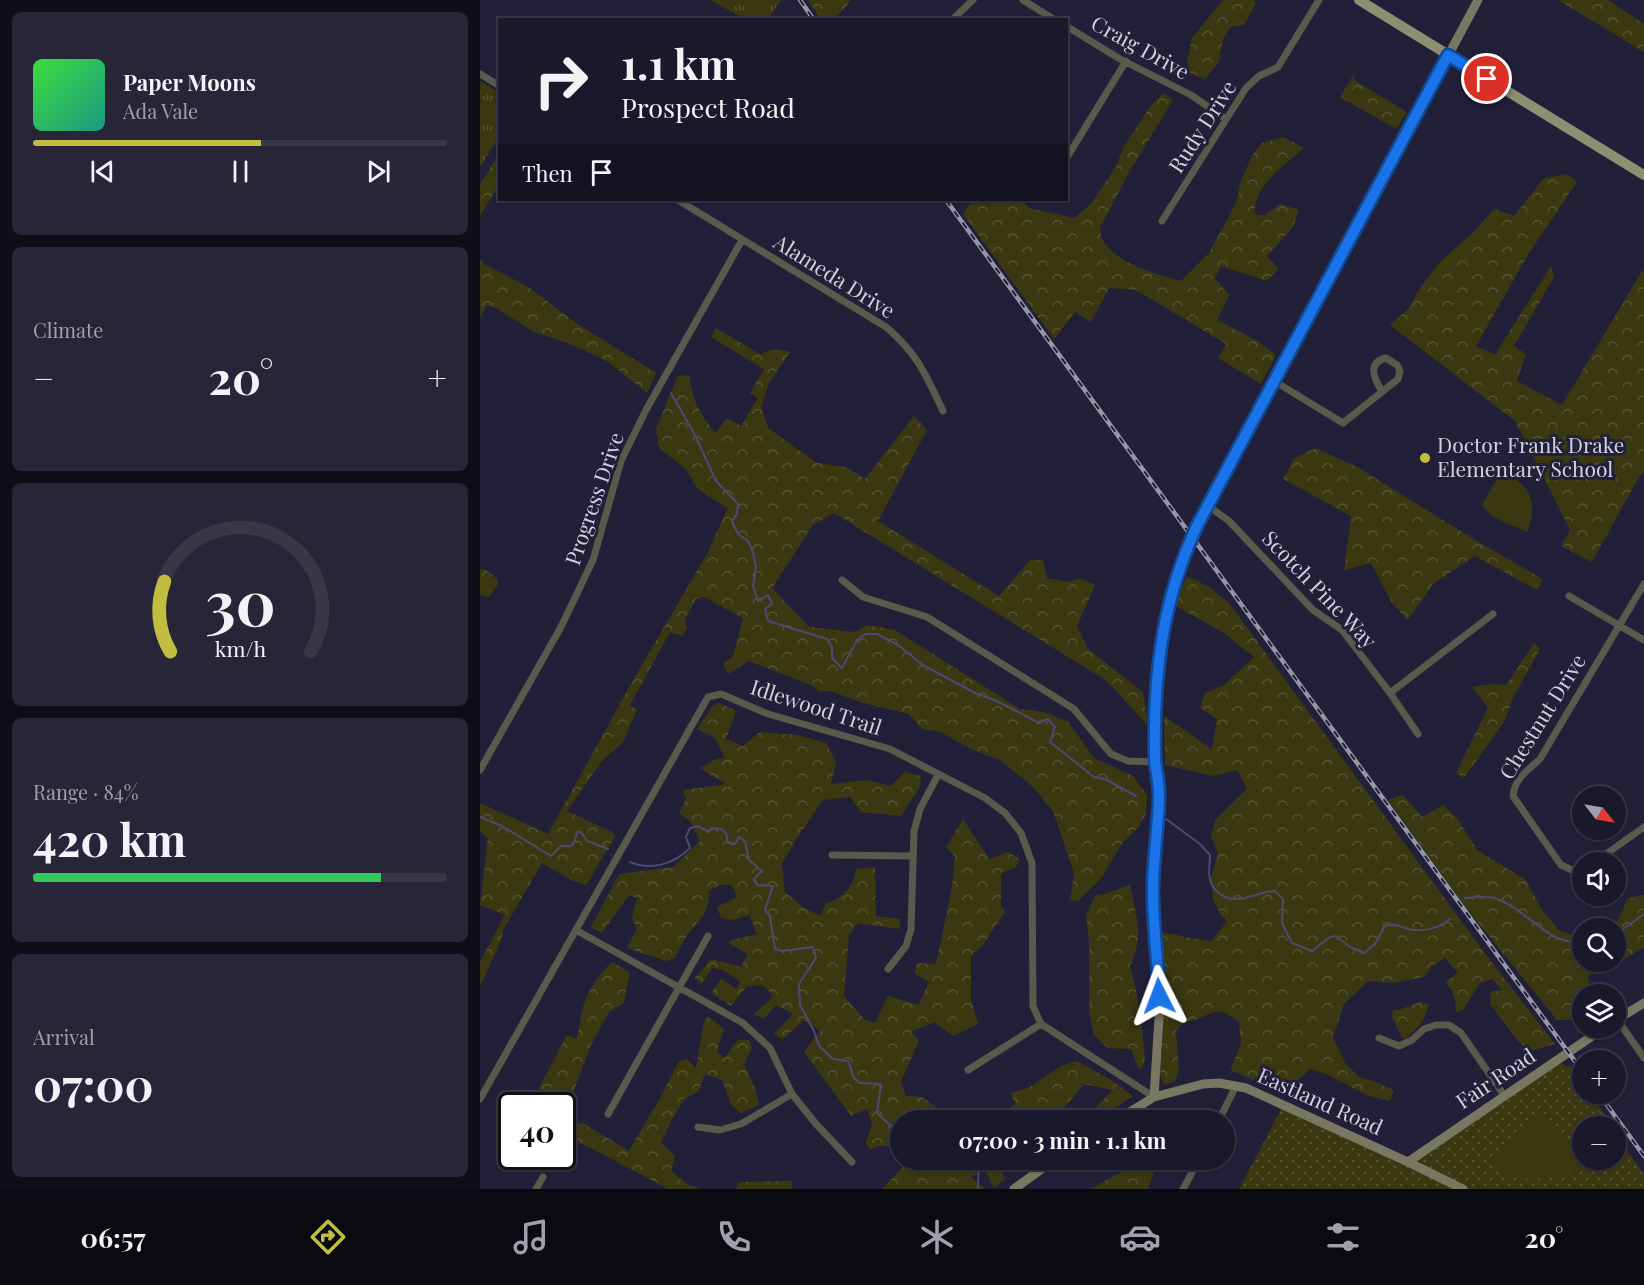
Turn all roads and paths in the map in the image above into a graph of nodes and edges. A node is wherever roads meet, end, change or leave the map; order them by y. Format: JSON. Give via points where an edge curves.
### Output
{"nodes":[{"id":1,"x":973,"y":0,"type":"edge"},
{"id":2,"x":1023,"y":0,"type":"edge"},
{"id":3,"x":1319,"y":0,"type":"edge"},
{"id":4,"x":1359,"y":0,"type":"edge"},
{"id":5,"x":1478,"y":0,"type":"edge"},
{"id":6,"x":954,"y":18,"type":"edge"},
{"id":7,"x":1052,"y":18,"type":"edge"},
{"id":8,"x":1068,"y":27,"type":"edge"},
{"id":9,"x":1448,"y":55,"type":"junction"},
{"id":10,"x":1126,"y":62,"type":"junction"},
{"id":11,"x":480,"y":74,"type":"edge"},
{"id":12,"x":498,"y":85,"type":"edge"},
{"id":13,"x":1226,"y":119,"type":"junction"},
{"id":14,"x":1068,"y":156,"type":"edge"},
{"id":15,"x":1644,"y":175,"type":"edge"},
{"id":16,"x":680,"y":201,"type":"edge"},
{"id":17,"x":1162,"y":221,"type":"dead end"},
{"id":18,"x":742,"y":240,"type":"junction"},
{"id":19,"x":1274,"y":381,"type":"junction"},
{"id":20,"x":1381,"y":390,"type":"junction"},
{"id":21,"x":943,"y":411,"type":"dead end"},
{"id":22,"x":1208,"y":506,"type":"junction"},
{"id":23,"x":842,"y":580,"type":"dead end"},
{"id":24,"x":1644,"y":584,"type":"edge"},
{"id":25,"x":1569,"y":596,"type":"dead end"},
{"id":26,"x":1493,"y":614,"type":"dead end"},
{"id":27,"x":1618,"y":626,"type":"junction"},
{"id":28,"x":1644,"y":640,"type":"edge"},
{"id":29,"x":1390,"y":693,"type":"junction"},
{"id":30,"x":1418,"y":734,"type":"dead end"},
{"id":31,"x":1155,"y":762,"type":"junction"},
{"id":32,"x":480,"y":770,"type":"edge"},
{"id":33,"x":938,"y":775,"type":"junction"},
{"id":34,"x":1644,"y":826,"type":"edge"},
{"id":35,"x":1609,"y":852,"type":"edge"},
{"id":36,"x":832,"y":855,"type":"dead end"},
{"id":37,"x":912,"y":856,"type":"junction"},
{"id":38,"x":1572,"y":870,"type":"edge"},
{"id":39,"x":576,"y":930,"type":"junction"},
{"id":40,"x":708,"y":936,"type":"dead end"},
{"id":41,"x":888,"y":969,"type":"dead end"},
{"id":42,"x":679,"y":987,"type":"junction"},
{"id":43,"x":1644,"y":1003,"type":"edge"},
{"id":44,"x":1626,"y":1013,"type":"edge"},
{"id":45,"x":1041,"y":1024,"type":"junction"},
{"id":46,"x":1626,"y":1033,"type":"edge"},
{"id":47,"x":1379,"y":1038,"type":"dead end"},
{"id":48,"x":1589,"y":1038,"type":"edge"},
{"id":49,"x":1644,"y":1058,"type":"edge"},
{"id":50,"x":968,"y":1070,"type":"dead end"},
{"id":51,"x":1236,"y":1086,"type":"junction"},
{"id":52,"x":792,"y":1094,"type":"junction"},
{"id":53,"x":1504,"y":1095,"type":"junction"},
{"id":54,"x":1155,"y":1097,"type":"junction"},
{"id":55,"x":480,"y":1099,"type":"edge"},
{"id":56,"x":1134,"y":1110,"type":"edge"},
{"id":57,"x":1224,"y":1110,"type":"edge"},
{"id":58,"x":608,"y":1114,"type":"dead end"},
{"id":59,"x":698,"y":1127,"type":"dead end"},
{"id":60,"x":852,"y":1162,"type":"dead end"},
{"id":61,"x":1408,"y":1162,"type":"junction"},
{"id":62,"x":1040,"y":1170,"type":"edge"},
{"id":63,"x":1193,"y":1170,"type":"edge"},
{"id":64,"x":543,"y":1177,"type":"dead end"},
{"id":65,"x":536,"y":1189,"type":"edge"},
{"id":66,"x":1014,"y":1189,"type":"edge"},
{"id":67,"x":1183,"y":1189,"type":"edge"},
{"id":68,"x":1464,"y":1189,"type":"edge"}],
"edges":[{"from":1,"to":6,"type":"street"},
{"from":2,"to":7,"type":"street"},
{"from":3,"to":13,"type":"street","name":"Rudy Drive","via":[[1278,67],[1246,88]]},
{"from":4,"to":9,"type":"main road"},
{"from":5,"to":9,"type":"street"},
{"from":8,"to":10,"type":"street","name":"Craig Drive"},
{"from":9,"to":15,"type":"main road"},
{"from":9,"to":19,"type":"street"},
{"from":10,"to":13,"type":"street","name":"Craig Drive","via":[[1191,95]]},
{"from":10,"to":14,"type":"street"},
{"from":11,"to":12,"type":"street"},
{"from":13,"to":17,"type":"street","name":"Rudy Drive"},
{"from":16,"to":18,"type":"street","name":"Alameda Drive"},
{"from":18,"to":21,"type":"street","name":"Alameda Drive","via":[[886,327],[924,369]]},
{"from":18,"to":32,"type":"street","name":"Progress Drive","via":[[643,416],[621,461],[593,560],[561,627]]},
{"from":19,"to":20,"type":"street","via":[[1343,423]]},
{"from":19,"to":22,"type":"street"},
{"from":20,"to":20,"type":"street","via":[[1398,379],[1400,371],[1397,364],[1386,358],[1379,360],[1372,372]]},
{"from":22,"to":29,"type":"street","name":"Scotch Pine Way","via":[[1229,520],[1313,610],[1342,630]]},
{"from":22,"to":31,"type":"street","via":[[1179,568],[1164,625],[1156,675]]},
{"from":23,"to":31,"type":"street","via":[[863,597],[927,617],[1074,709],[1111,754],[1128,761]]},
{"from":24,"to":27,"type":"street"},
{"from":25,"to":27,"type":"street"},
{"from":26,"to":29,"type":"street"},
{"from":27,"to":28,"type":"street"},
{"from":27,"to":38,"type":"street","name":"Chestnut Drive","via":[[1540,759],[1517,780],[1514,788],[1514,796],[1561,865]]},
{"from":29,"to":30,"type":"street","name":"Scotch Pine Way"},
{"from":31,"to":54,"type":"street","via":[[1159,800],[1153,927],[1159,1018]]},
{"from":33,"to":37,"type":"street","via":[[920,809]]},
{"from":33,"to":39,"type":"street","name":"Idlewood Trail","via":[[890,749],[768,714],[721,694],[708,697]]},
{"from":33,"to":45,"type":"street","name":"Idlewood Trail","via":[[985,798],[1005,813],[1021,833],[1032,863],[1033,1006]]},
{"from":34,"to":35,"type":"street"},
{"from":36,"to":37,"type":"street"},
{"from":37,"to":41,"type":"street","via":[[911,929],[906,946]]},
{"from":39,"to":42,"type":"street"},
{"from":39,"to":55,"type":"street","name":"Idlewood Trail"},
{"from":40,"to":42,"type":"street"},
{"from":42,"to":52,"type":"street","via":[[743,1023],[770,1048]]},
{"from":42,"to":58,"type":"street"},
{"from":43,"to":44,"type":"street"},
{"from":45,"to":50,"type":"street"},
{"from":45,"to":54,"type":"street"},
{"from":46,"to":49,"type":"street"},
{"from":47,"to":53,"type":"street","via":[[1399,1046],[1424,1029],[1449,1025],[1461,1033]]},
{"from":48,"to":53,"type":"street","name":"Fair Road"},
{"from":51,"to":54,"type":"street","name":"Eastland Road","via":[[1203,1084]]},
{"from":51,"to":57,"type":"street"},
{"from":51,"to":61,"type":"street","name":"Eastland Road"},
{"from":52,"to":59,"type":"street","via":[[741,1124],[720,1130]]},
{"from":52,"to":60,"type":"street"},
{"from":53,"to":61,"type":"street","name":"Fair Road"},
{"from":54,"to":56,"type":"street","name":"Eastland Road"},
{"from":61,"to":68,"type":"street","name":"Eastland Road"},
{"from":62,"to":66,"type":"street"},
{"from":63,"to":67,"type":"street"},
{"from":64,"to":65,"type":"street"}]}
